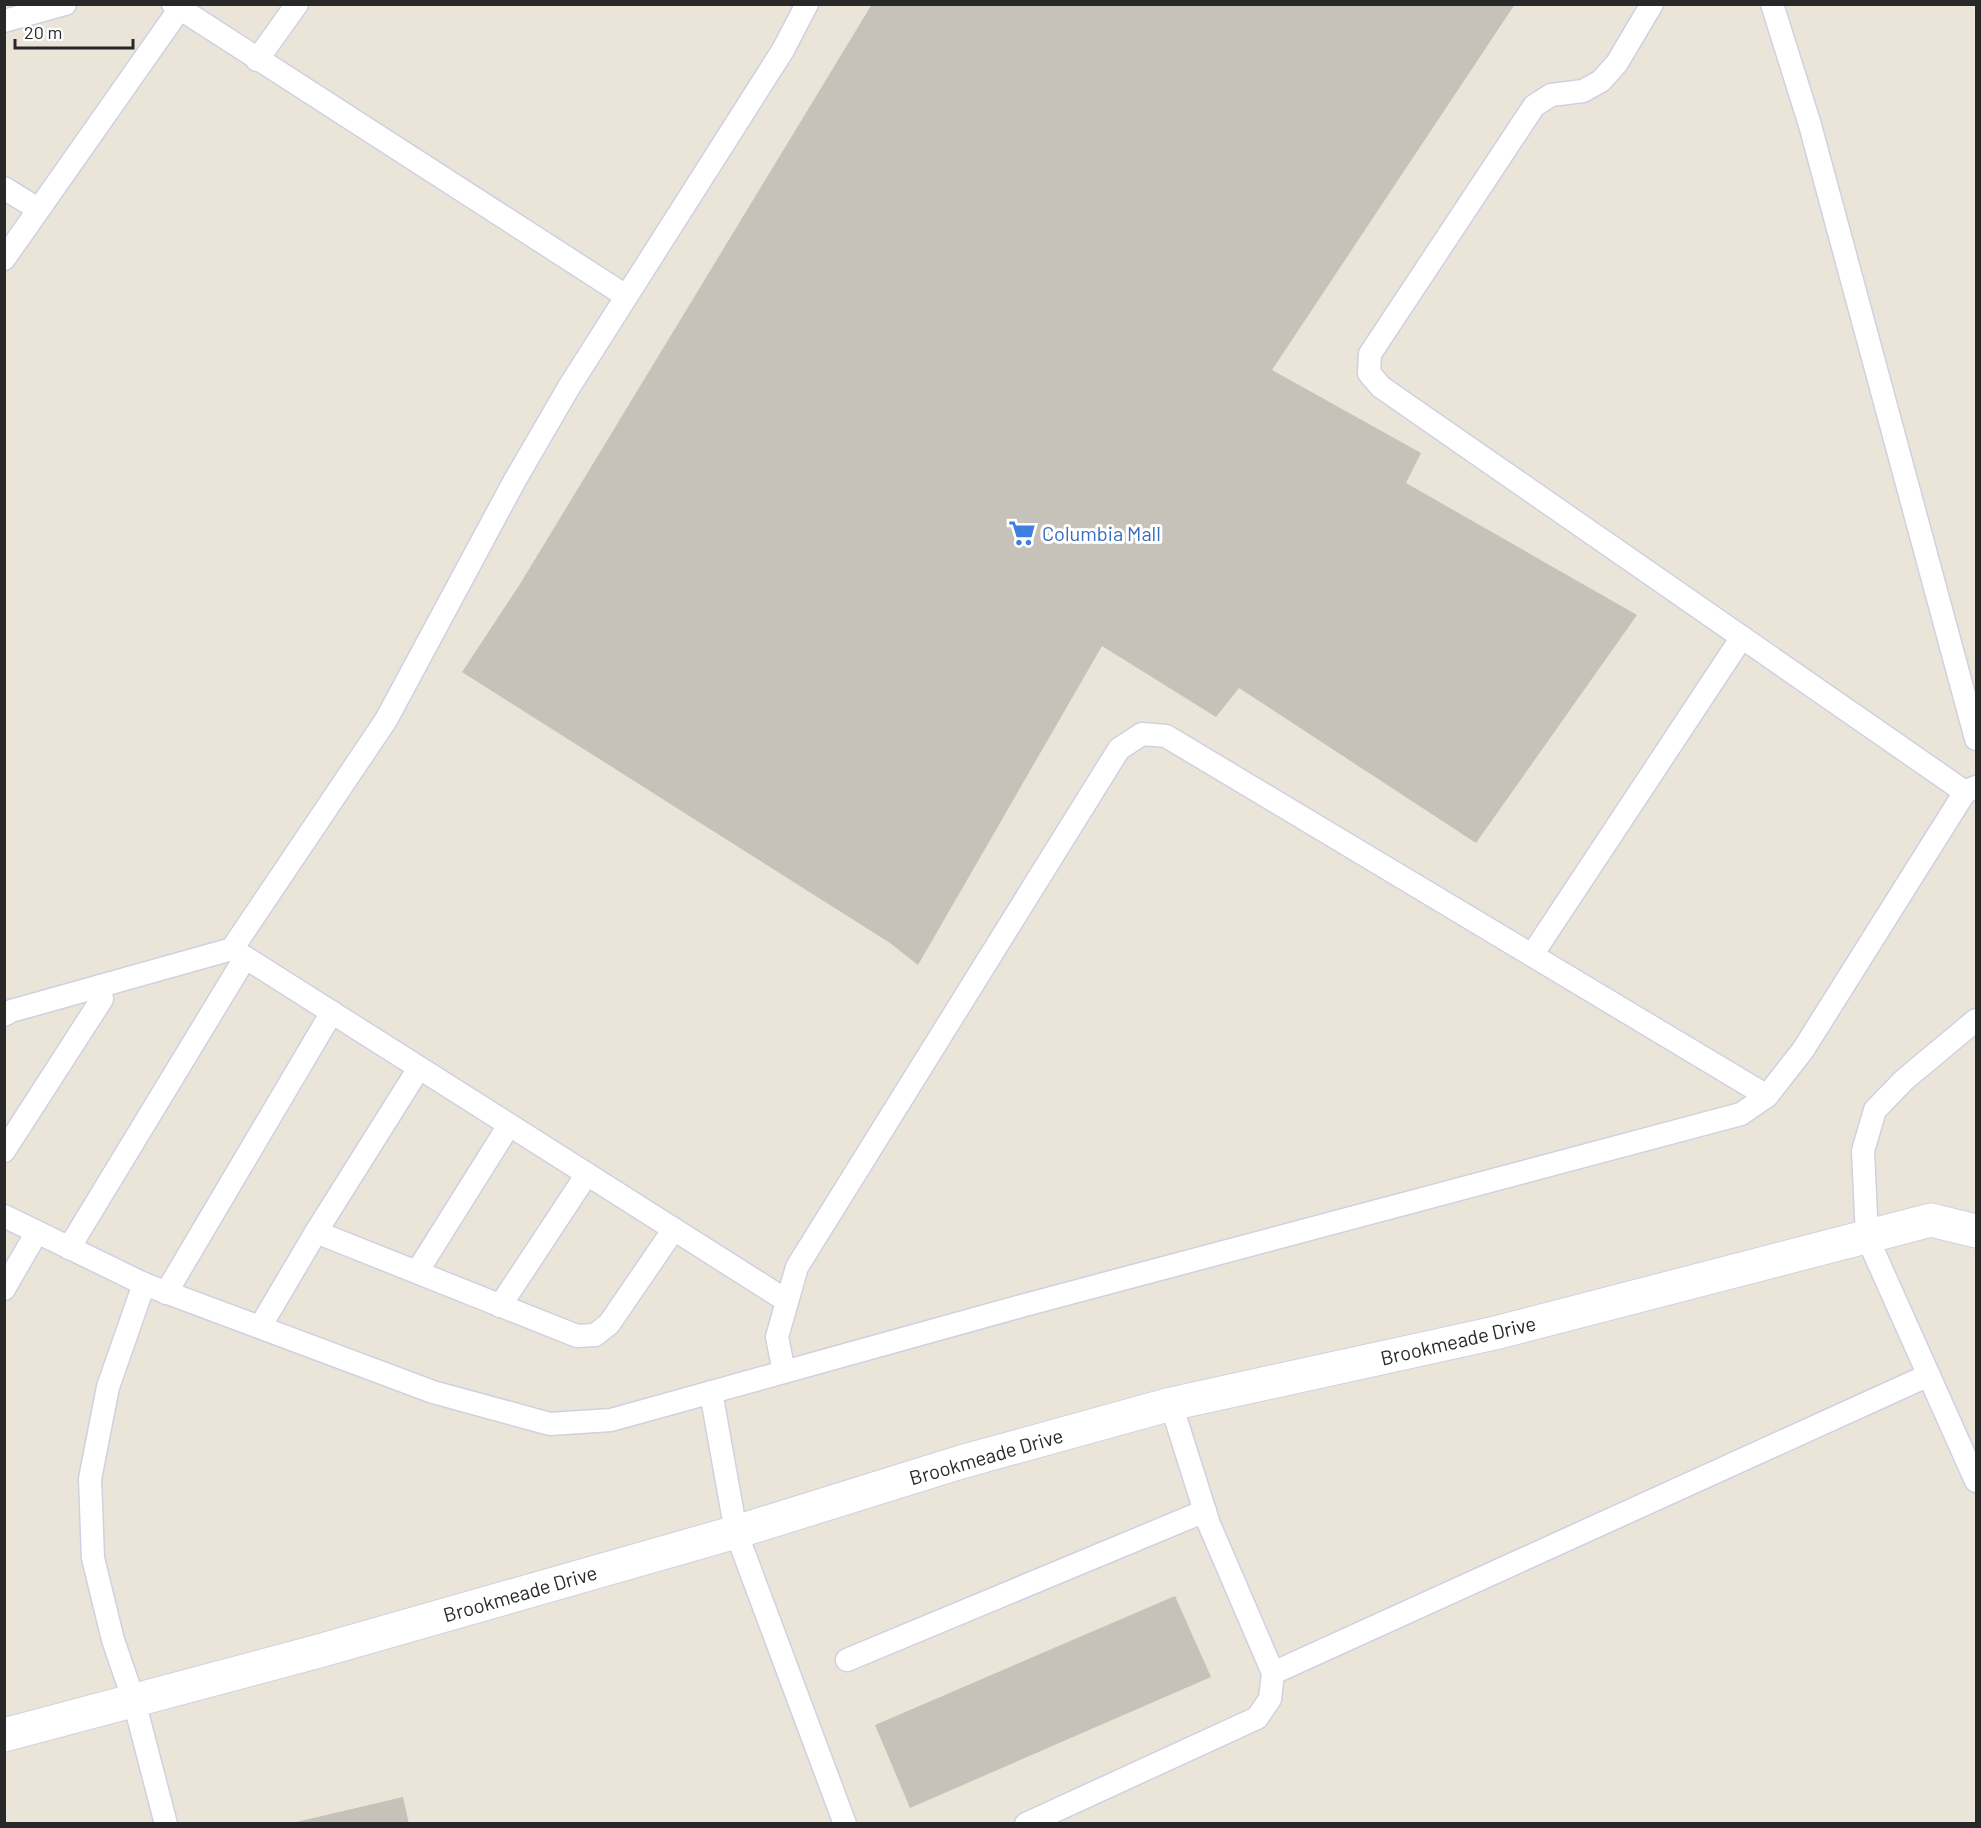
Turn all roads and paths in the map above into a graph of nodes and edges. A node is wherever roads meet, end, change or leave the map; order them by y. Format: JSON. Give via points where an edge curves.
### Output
{"nodes":[{"id":1,"x":65,"y":4,"type":"edge"},
{"id":2,"x":297,"y":4,"type":"edge"},
{"id":3,"x":807,"y":4,"type":"edge"},
{"id":4,"x":1652,"y":4,"type":"edge"},
{"id":5,"x":1772,"y":4,"type":"edge"},
{"id":6,"x":178,"y":6,"type":"edge"},
{"id":7,"x":4,"y":21,"type":"edge"},
{"id":8,"x":257,"y":60,"type":"junction"},
{"id":9,"x":4,"y":188,"type":"edge"},
{"id":10,"x":38,"y":209,"type":"junction"},
{"id":11,"x":4,"y":259,"type":"edge"},
{"id":12,"x":626,"y":296,"type":"junction"},
{"id":13,"x":1742,"y":637,"type":"junction"},
{"id":14,"x":1977,"y":739,"type":"edge"},
{"id":15,"x":1971,"y":790,"type":"edge"},
{"id":16,"x":238,"y":953,"type":"junction"},
{"id":17,"x":1532,"y":955,"type":"junction"},
{"id":18,"x":100,"y":986,"type":"junction"},
{"id":19,"x":332,"y":1012,"type":"junction"},
{"id":20,"x":4,"y":1015,"type":"edge"},
{"id":21,"x":1977,"y":1020,"type":"edge"},
{"id":22,"x":419,"y":1068,"type":"junction"},
{"id":23,"x":1767,"y":1096,"type":"junction"},
{"id":24,"x":509,"y":1125,"type":"junction"},
{"id":25,"x":4,"y":1151,"type":"edge"},
{"id":26,"x":587,"y":1174,"type":"junction"},
{"id":27,"x":4,"y":1216,"type":"edge"},
{"id":28,"x":674,"y":1229,"type":"junction"},
{"id":29,"x":1977,"y":1231,"type":"edge"},
{"id":30,"x":37,"y":1232,"type":"junction"},
{"id":31,"x":316,"y":1232,"type":"junction"},
{"id":32,"x":1867,"y":1237,"type":"junction"},
{"id":33,"x":69,"y":1248,"type":"junction"},
{"id":34,"x":417,"y":1272,"type":"junction"},
{"id":35,"x":144,"y":1284,"type":"junction"},
{"id":36,"x":4,"y":1289,"type":"edge"},
{"id":37,"x":166,"y":1293,"type":"junction"},
{"id":38,"x":787,"y":1301,"type":"junction"},
{"id":39,"x":500,"y":1306,"type":"junction"},
{"id":40,"x":260,"y":1327,"type":"junction"},
{"id":41,"x":784,"y":1372,"type":"junction"},
{"id":42,"x":1929,"y":1375,"type":"junction"},
{"id":43,"x":711,"y":1392,"type":"junction"},
{"id":44,"x":1171,"y":1404,"type":"junction"},
{"id":45,"x":1977,"y":1481,"type":"edge"},
{"id":46,"x":1205,"y":1510,"type":"junction"},
{"id":47,"x":736,"y":1532,"type":"junction"},
{"id":48,"x":847,"y":1660,"type":"dead end"},
{"id":49,"x":1273,"y":1673,"type":"junction"},
{"id":50,"x":134,"y":1701,"type":"junction"},
{"id":51,"x":4,"y":1735,"type":"edge"},
{"id":52,"x":166,"y":1824,"type":"edge"},
{"id":53,"x":845,"y":1824,"type":"edge"},
{"id":54,"x":1026,"y":1824,"type":"edge"}],
"edges":[{"from":1,"to":7,"type":"lane"},
{"from":2,"to":8,"type":"lane"},
{"from":3,"to":12,"type":"lane","via":[[783,50]]},
{"from":4,"to":13,"type":"lane","via":[[1617,63],[1601,81],[1583,91],[1551,95],[1534,106],[1370,354],[1369,373],[1381,387]]},
{"from":5,"to":14,"type":"lane","via":[[1810,125]]},
{"from":6,"to":8,"type":"lane"},
{"from":6,"to":10,"type":"lane"},
{"from":8,"to":12,"type":"lane"},
{"from":9,"to":10,"type":"lane"},
{"from":10,"to":11,"type":"lane"},
{"from":12,"to":16,"type":"lane","via":[[515,480],[386,720]]},
{"from":13,"to":15,"type":"lane"},
{"from":13,"to":17,"type":"lane"},
{"from":15,"to":23,"type":"lane","via":[[1803,1050]]},
{"from":16,"to":18,"type":"lane"},
{"from":16,"to":19,"type":"lane"},
{"from":16,"to":33,"type":"lane"},
{"from":17,"to":23,"type":"lane"},
{"from":17,"to":38,"type":"lane","via":[[1166,736],[1142,734],[1119,749],[796,1267]]},
{"from":18,"to":20,"type":"lane"},
{"from":18,"to":25,"type":"lane","via":[[102,999]]},
{"from":19,"to":22,"type":"lane"},
{"from":19,"to":37,"type":"lane"},
{"from":21,"to":32,"type":"lane","via":[[1904,1080],[1875,1110],[1863,1151]]},
{"from":22,"to":24,"type":"lane"},
{"from":22,"to":31,"type":"lane"},
{"from":23,"to":41,"type":"lane","via":[[1741,1114]]},
{"from":24,"to":26,"type":"lane"},
{"from":24,"to":34,"type":"lane"},
{"from":26,"to":28,"type":"lane"},
{"from":26,"to":39,"type":"lane"},
{"from":27,"to":30,"type":"lane"},
{"from":28,"to":38,"type":"lane"},
{"from":28,"to":39,"type":"lane","via":[[609,1324],[595,1335],[577,1336]]},
{"from":29,"to":32,"type":"street","name":"Brookmeade Drive","via":[[1931,1220]]},
{"from":30,"to":33,"type":"lane"},
{"from":30,"to":36,"type":"lane"},
{"from":31,"to":34,"type":"lane"},
{"from":31,"to":40,"type":"lane"},
{"from":32,"to":42,"type":"lane"},
{"from":32,"to":44,"type":"street","name":"Brookmeade Drive","via":[[1495,1333]]},
{"from":33,"to":35,"type":"lane"},
{"from":34,"to":39,"type":"lane"},
{"from":35,"to":37,"type":"lane"},
{"from":35,"to":50,"type":"lane","via":[[108,1387],[90,1479],[93,1558],[113,1640]]},
{"from":37,"to":40,"type":"lane"},
{"from":38,"to":41,"type":"lane","via":[[777,1337]]},
{"from":40,"to":43,"type":"lane","via":[[433,1392],[550,1424],[611,1420]]},
{"from":41,"to":43,"type":"lane"},
{"from":42,"to":45,"type":"lane"},
{"from":42,"to":49,"type":"lane"},
{"from":43,"to":47,"type":"lane"},
{"from":44,"to":46,"type":"lane"},
{"from":44,"to":47,"type":"street","name":"Brookmeade Drive","via":[[961,1462]]},
{"from":46,"to":48,"type":"lane"},
{"from":46,"to":49,"type":"lane"},
{"from":47,"to":50,"type":"street","name":"Brookmeade Drive"},
{"from":47,"to":53,"type":"lane"},
{"from":49,"to":54,"type":"lane","via":[[1270,1699],[1257,1718]]},
{"from":50,"to":51,"type":"street","name":"Brookmeade Drive"},
{"from":50,"to":52,"type":"lane"}]}
